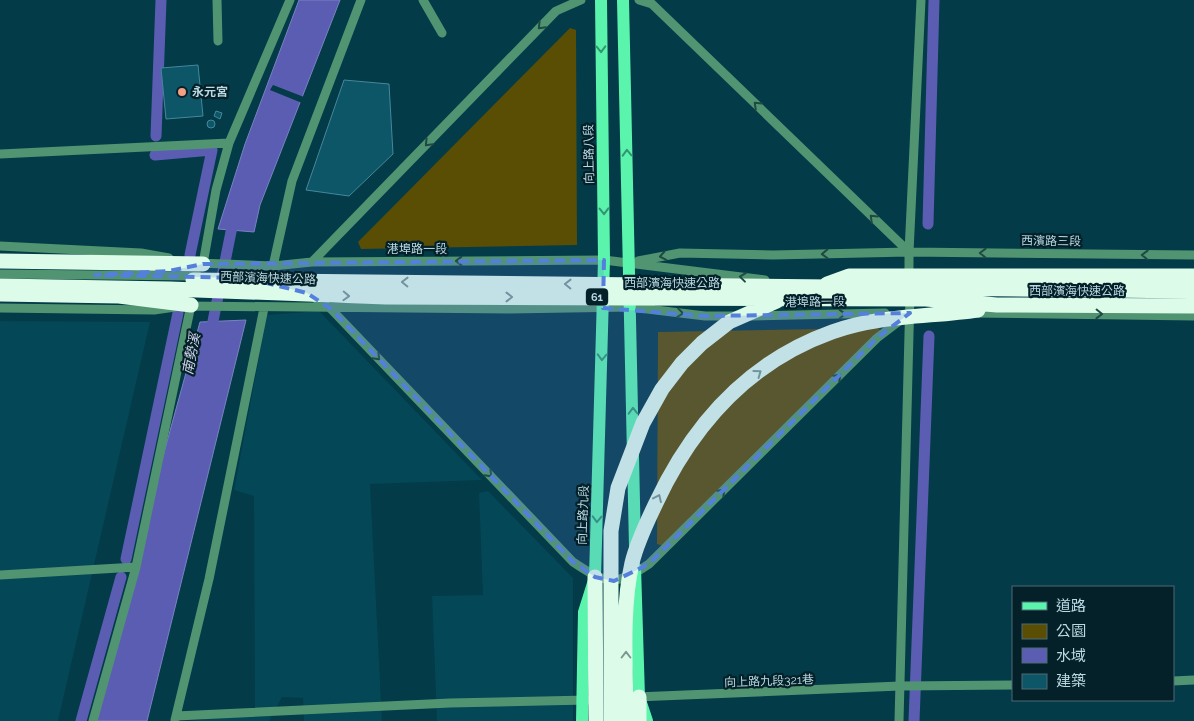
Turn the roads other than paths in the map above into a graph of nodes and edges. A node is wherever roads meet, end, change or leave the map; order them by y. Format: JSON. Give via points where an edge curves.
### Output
{"nodes":[{"id":1,"x":217,"y":0,"type":"edge"},
{"id":2,"x":290,"y":0,"type":"edge"},
{"id":3,"x":361,"y":0,"type":"edge"},
{"id":4,"x":423,"y":0,"type":"edge"},
{"id":5,"x":581,"y":0,"type":"edge"},
{"id":6,"x":601,"y":0,"type":"edge"},
{"id":7,"x":623,"y":0,"type":"edge"},
{"id":8,"x":639,"y":0,"type":"edge"},
{"id":9,"x":921,"y":0,"type":"edge"},
{"id":10,"x":442,"y":33,"type":"dead end"},
{"id":11,"x":218,"y":41,"type":"dead end"},
{"id":12,"x":229,"y":144,"type":"junction"},
{"id":13,"x":0,"y":154,"type":"edge"},
{"id":14,"x":0,"y":246,"type":"edge"},
{"id":15,"x":908,"y":252,"type":"junction"},
{"id":16,"x":1194,"y":255,"type":"edge"},
{"id":17,"x":604,"y":260,"type":"junction"},
{"id":18,"x":0,"y":261,"type":"edge"},
{"id":19,"x":312,"y":262,"type":"junction"},
{"id":20,"x":630,"y":262,"type":"junction"},
{"id":21,"x":203,"y":264,"type":"junction"},
{"id":22,"x":273,"y":266,"type":"junction"},
{"id":23,"x":95,"y":274,"type":"junction"},
{"id":24,"x":0,"y":276,"type":"edge"},
{"id":25,"x":1194,"y":276,"type":"edge"},
{"id":26,"x":910,"y":282,"type":"junction"},
{"id":27,"x":792,"y":283,"type":"junction"},
{"id":28,"x":1194,"y":284,"type":"edge"},
{"id":29,"x":0,"y":286,"type":"edge"},
{"id":30,"x":1194,"y":291,"type":"edge"},
{"id":31,"x":0,"y":294,"type":"edge"},
{"id":32,"x":192,"y":305,"type":"junction"},
{"id":33,"x":997,"y":305,"type":"junction"},
{"id":34,"x":1194,"y":306,"type":"edge"},
{"id":35,"x":631,"y":307,"type":"junction"},
{"id":36,"x":0,"y":308,"type":"edge"},
{"id":37,"x":264,"y":308,"type":"junction"},
{"id":38,"x":603,"y":308,"type":"junction"},
{"id":39,"x":331,"y":309,"type":"junction"},
{"id":40,"x":910,"y":313,"type":"junction"},
{"id":41,"x":1194,"y":316,"type":"edge"},
{"id":42,"x":136,"y":567,"type":"junction"},
{"id":43,"x":636,"y":573,"type":"junction"},
{"id":44,"x":0,"y":575,"type":"edge"},
{"id":45,"x":595,"y":577,"type":"junction"},
{"id":46,"x":1194,"y":680,"type":"edge"},
{"id":47,"x":1174,"y":681,"type":"edge"},
{"id":48,"x":1012,"y":685,"type":"edge"},
{"id":49,"x":900,"y":686,"type":"junction"},
{"id":50,"x":639,"y":697,"type":"junction"},
{"id":51,"x":618,"y":698,"type":"junction"},
{"id":52,"x":589,"y":700,"type":"junction"},
{"id":53,"x":175,"y":718,"type":"edge"},
{"id":54,"x":94,"y":721,"type":"edge"},
{"id":55,"x":582,"y":721,"type":"edge"},
{"id":56,"x":596,"y":721,"type":"edge"},
{"id":57,"x":611,"y":721,"type":"edge"},
{"id":58,"x":617,"y":721,"type":"edge"},
{"id":59,"x":626,"y":721,"type":"edge"},
{"id":60,"x":632,"y":721,"type":"edge"},
{"id":61,"x":640,"y":721,"type":"edge"},
{"id":62,"x":646,"y":721,"type":"edge"},
{"id":63,"x":899,"y":721,"type":"edge"}],
"edges":[{"from":1,"to":11,"type":"street"},
{"from":2,"to":12,"type":"street"},
{"from":3,"to":22,"type":"street","via":[[292,181]]},
{"from":4,"to":10,"type":"street"},
{"from":5,"to":19,"type":"street","one_way":true,"via":[[556,11]]},
{"from":6,"to":17,"type":"main road","name":"向上路八段","one_way":true},
{"from":20,"to":7,"type":"main road","one_way":true},
{"from":15,"to":8,"type":"street","one_way":true,"via":[[652,4]]},
{"from":9,"to":15,"type":"street"},
{"from":12,"to":13,"type":"street"},
{"from":12,"to":21,"type":"street","via":[[216,190]]},
{"from":14,"to":21,"type":"street","name":"港埠路一段","via":[[141,254]]},
{"from":16,"to":15,"type":"street","name":"西濱路三段","one_way":true},
{"from":15,"to":20,"type":"street","name":"港埠路一段","one_way":true,"via":[[773,256],[680,253]]},
{"from":15,"to":26,"type":"street"},
{"from":17,"to":19,"type":"street","name":"港埠路一段","one_way":true},
{"from":17,"to":20,"type":"street","name":"港埠路一段"},
{"from":17,"to":38,"type":"main road","name":"向上路八段"},
{"from":18,"to":21,"type":"highway"},
{"from":19,"to":22,"type":"street","name":"港埠路一段"},
{"from":27,"to":20,"type":"street","name":"港埠路一段","one_way":true},
{"from":20,"to":35,"type":"main road"},
{"from":21,"to":22,"type":"street","name":"港埠路一段"},
{"from":21,"to":23,"type":"street","name":"港埠路一段","via":[[169,271]]},
{"from":23,"to":24,"type":"street","name":"港埠路一段"},
{"from":23,"to":39,"type":"street","name":"港埠路一段","via":[[246,278],[307,293]]},
{"from":30,"to":24,"type":"highway","name":"西部濱海快速公路","number":"61","one_way":true,"bridge":true},
{"from":25,"to":57,"type":"highway","bridge":true,"via":[[849,276],[784,298],[729,322],[682,363],[662,389],[643,423],[618,488],[611,531]]},
{"from":26,"to":27,"type":"street","name":"港埠路一段"},
{"from":26,"to":28,"type":"street"},
{"from":26,"to":40,"type":"street"},
{"from":27,"to":35,"type":"street","name":"港埠路一段","via":[[708,292]]},
{"from":29,"to":33,"type":"highway","name":"西部濱海快速公路","number":"61","one_way":true,"bridge":true,"via":[[386,298],[926,300]]},
{"from":31,"to":32,"type":"highway","via":[[120,296]]},
{"from":32,"to":36,"type":"street","name":"港埠路一段","via":[[154,310]]},
{"from":32,"to":37,"type":"street","name":"港埠路一段"},
{"from":32,"to":42,"type":"street"},
{"from":33,"to":34,"type":"highway","name":"西部濱海快速公路","number":"61","bridge":true},
{"from":59,"to":33,"type":"highway","one_way":true,"bridge":true,"via":[[626,615],[632,563],[643,530],[681,453],[714,410],[737,388],[785,354],[834,332],[885,318],[942,315]]},
{"from":35,"to":38,"type":"street","name":"港埠路一段"},
{"from":35,"to":40,"type":"street","name":"港埠路一段","one_way":true,"via":[[704,316]]},
{"from":43,"to":35,"type":"main road","one_way":true},
{"from":37,"to":39,"type":"street","name":"港埠路一段"},
{"from":37,"to":53,"type":"street","via":[[210,579]]},
{"from":38,"to":39,"type":"street","name":"港埠路一段"},
{"from":38,"to":45,"type":"main road","name":"向上路九段","one_way":true},
{"from":39,"to":45,"type":"street","one_way":true,"via":[[573,562]]},
{"from":40,"to":41,"type":"street","one_way":true},
{"from":43,"to":40,"type":"street","one_way":true,"via":[[649,564],[877,338]]},
{"from":40,"to":49,"type":"street"},
{"from":42,"to":44,"type":"street"},
{"from":42,"to":54,"type":"street"},
{"from":43,"to":45,"type":"street","via":[[614,581]]},
{"from":43,"to":50,"type":"main road"},
{"from":45,"to":51,"type":"main road","via":[[608,610]]},
{"from":45,"to":52,"type":"highway"},
{"from":46,"to":47,"type":"street"},
{"from":48,"to":49,"type":"street","name":"向上路九段321巷"},
{"from":49,"to":50,"type":"street","name":"向上路九段321巷"},
{"from":49,"to":63,"type":"street"},
{"from":50,"to":51,"type":"street","name":"向上路九段321巷"},
{"from":50,"to":60,"type":"main road"},
{"from":50,"to":61,"type":"highway"},
{"from":50,"to":62,"type":"main road"},
{"from":51,"to":52,"type":"street","name":"向上路九段321巷"},
{"from":51,"to":58,"type":"main road"},
{"from":52,"to":53,"type":"street","name":"向上路九段321巷","via":[[450,703]]},
{"from":52,"to":55,"type":"main road"},
{"from":52,"to":56,"type":"highway"}]}
